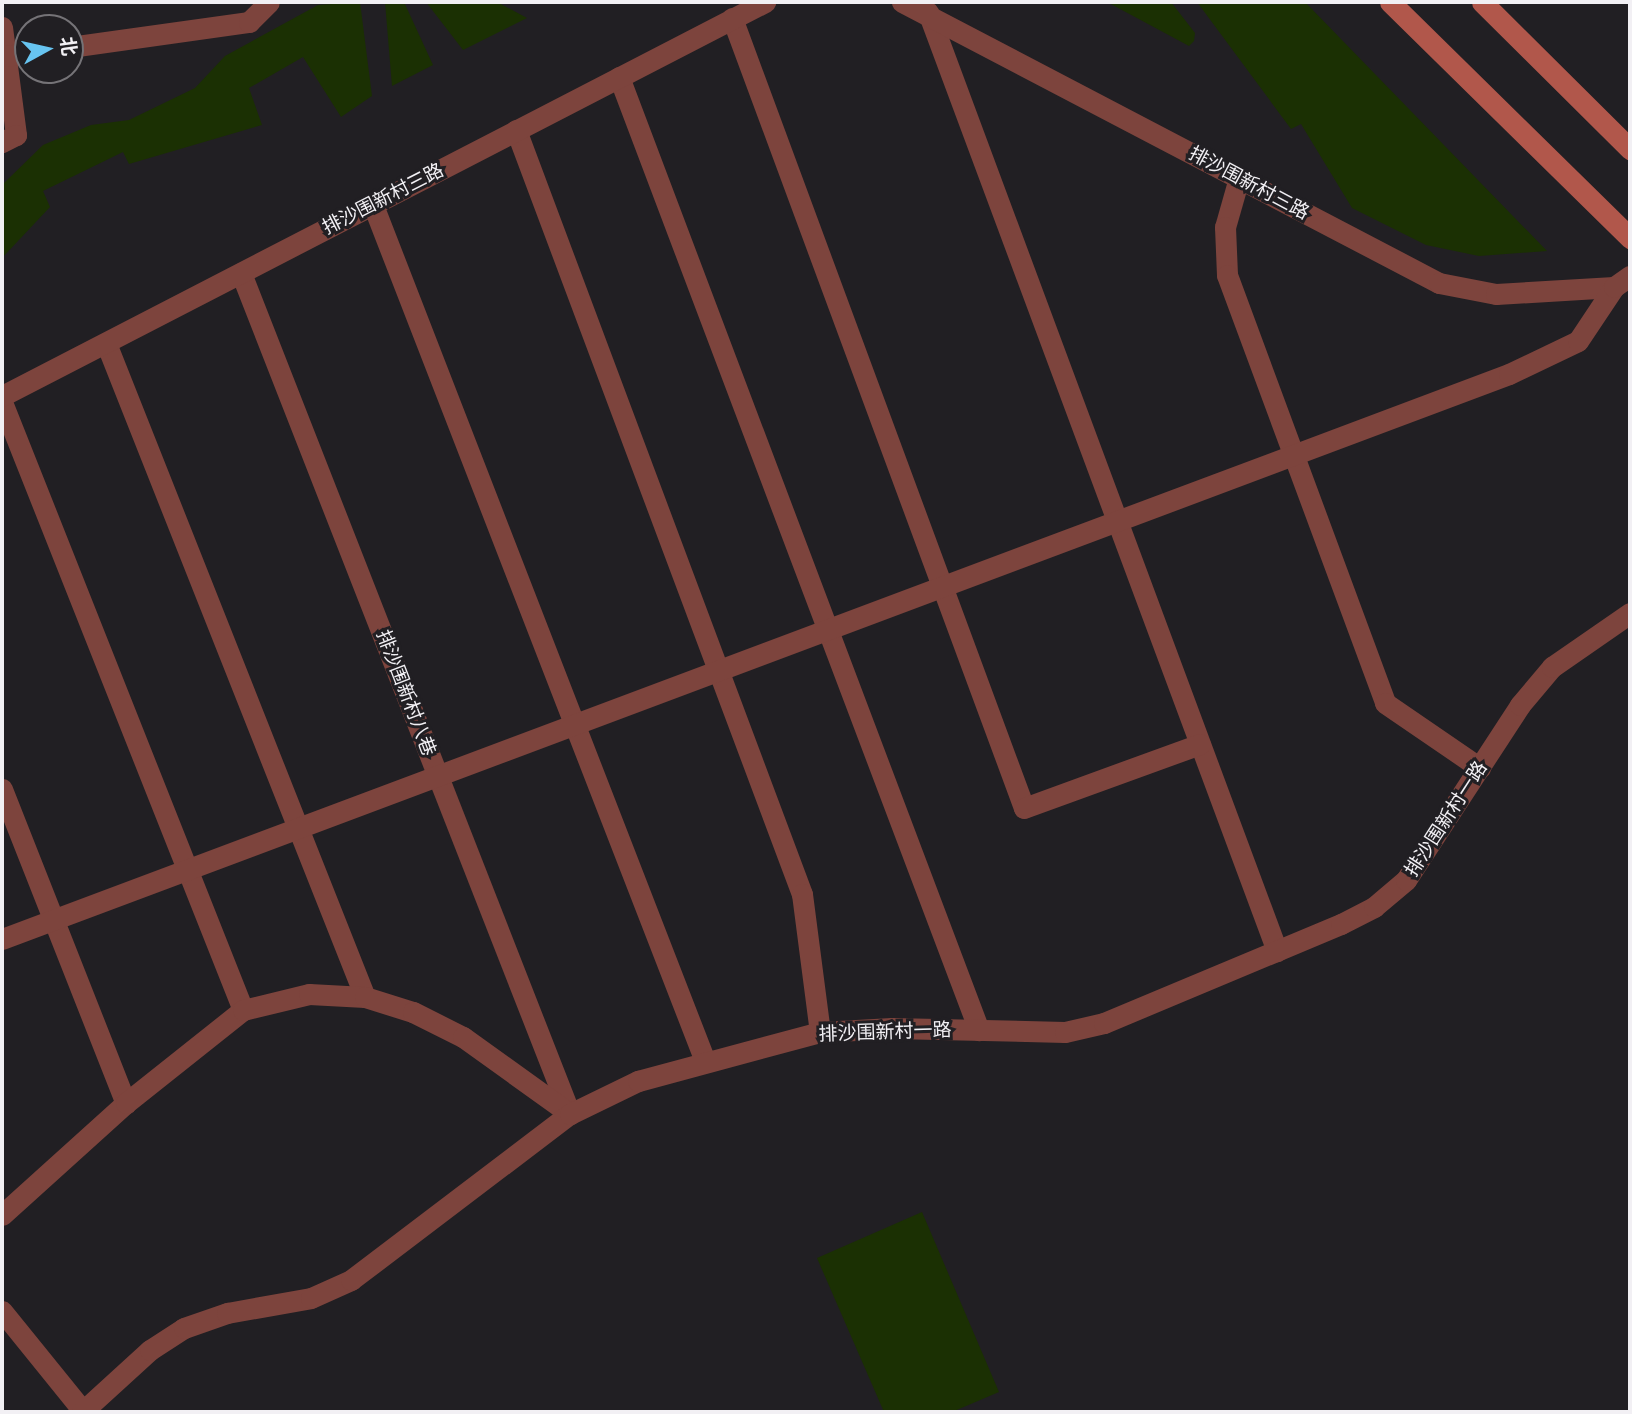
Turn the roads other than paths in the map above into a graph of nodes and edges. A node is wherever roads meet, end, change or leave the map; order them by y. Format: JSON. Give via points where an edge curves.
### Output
{"nodes":[{"id":1,"x":269,"y":2,"type":"edge"},
{"id":2,"x":765,"y":2,"type":"edge"},
{"id":3,"x":902,"y":2,"type":"edge"},
{"id":4,"x":1390,"y":2,"type":"edge"},
{"id":5,"x":1482,"y":2,"type":"edge"},
{"id":6,"x":928,"y":12,"type":"junction"},
{"id":7,"x":732,"y":18,"type":"junction"},
{"id":8,"x":2,"y":27,"type":"edge"},
{"id":9,"x":84,"y":45,"type":"edge"},
{"id":10,"x":14,"y":55,"type":"edge"},
{"id":11,"x":6,"y":56,"type":"junction"},
{"id":12,"x":618,"y":77,"type":"junction"},
{"id":13,"x":516,"y":130,"type":"junction"},
{"id":14,"x":2,"y":142,"type":"edge"},
{"id":15,"x":1630,"y":149,"type":"edge"},
{"id":16,"x":1239,"y":178,"type":"junction"},
{"id":17,"x":373,"y":205,"type":"junction"},
{"id":18,"x":1630,"y":238,"type":"edge"},
{"id":19,"x":241,"y":273,"type":"junction"},
{"id":20,"x":1622,"y":281,"type":"edge"},
{"id":21,"x":106,"y":343,"type":"junction"},
{"id":22,"x":2,"y":396,"type":"edge"},
{"id":23,"x":2,"y":402,"type":"edge"},
{"id":24,"x":1293,"y":455,"type":"junction"},
{"id":25,"x":1118,"y":521,"type":"junction"},
{"id":26,"x":943,"y":586,"type":"junction"},
{"id":27,"x":1630,"y":613,"type":"edge"},
{"id":28,"x":718,"y":671,"type":"junction"},
{"id":29,"x":575,"y":724,"type":"junction"},
{"id":30,"x":1200,"y":744,"type":"junction"},
{"id":31,"x":1480,"y":768,"type":"junction"},
{"id":32,"x":438,"y":776,"type":"junction"},
{"id":33,"x":2,"y":789,"type":"edge"},
{"id":34,"x":298,"y":828,"type":"junction"},
{"id":35,"x":186,"y":869,"type":"junction"},
{"id":36,"x":53,"y":919,"type":"junction"},
{"id":37,"x":2,"y":939,"type":"edge"},
{"id":38,"x":1277,"y":951,"type":"junction"},
{"id":39,"x":365,"y":997,"type":"junction"},
{"id":40,"x":243,"y":1010,"type":"junction"},
{"id":41,"x":979,"y":1030,"type":"junction"},
{"id":42,"x":820,"y":1032,"type":"junction"},
{"id":43,"x":705,"y":1061,"type":"junction"},
{"id":44,"x":126,"y":1103,"type":"junction"},
{"id":45,"x":570,"y":1114,"type":"junction"},
{"id":46,"x":2,"y":1215,"type":"edge"},
{"id":47,"x":2,"y":1311,"type":"edge"},
{"id":48,"x":83,"y":1412,"type":"edge"}],
"edges":[{"from":1,"to":9,"type":"street","via":[[249,22]]},
{"from":2,"to":7,"type":"street","name":"排沙围新村三路"},
{"from":3,"to":6,"type":"street","name":"排沙围新村三路"},
{"from":4,"to":18,"type":"street"},
{"from":5,"to":15,"type":"street"},
{"from":6,"to":16,"type":"street","name":"排沙围新村三路"},
{"from":6,"to":25,"type":"street"},
{"from":7,"to":12,"type":"street","name":"排沙围新村三路"},
{"from":7,"to":26,"type":"street"},
{"from":8,"to":11,"type":"street"},
{"from":10,"to":11,"type":"street"},
{"from":11,"to":14,"type":"street","via":[[16,135]]},
{"from":12,"to":13,"type":"street","name":"排沙围新村三路"},
{"from":12,"to":41,"type":"street"},
{"from":13,"to":17,"type":"street","name":"排沙围新村三路"},
{"from":13,"to":28,"type":"street"},
{"from":16,"to":20,"type":"street","name":"排沙围新村三路","via":[[1439,283],[1496,295]]},
{"from":16,"to":24,"type":"street","via":[[1225,227],[1227,275]]},
{"from":17,"to":19,"type":"street","name":"排沙围新村三路"},
{"from":17,"to":29,"type":"street"},
{"from":19,"to":21,"type":"street","name":"排沙围新村三路"},
{"from":19,"to":32,"type":"street","name":"排沙围新村八巷"},
{"from":20,"to":24,"type":"street","via":[[1578,341],[1509,374]]},
{"from":21,"to":22,"type":"street","name":"排沙围新村三路"},
{"from":21,"to":34,"type":"street"},
{"from":23,"to":35,"type":"street"},
{"from":24,"to":25,"type":"street"},
{"from":24,"to":31,"type":"street","via":[[1385,703]]},
{"from":25,"to":26,"type":"street"},
{"from":25,"to":30,"type":"street"},
{"from":26,"to":28,"type":"street"},
{"from":26,"to":30,"type":"street","via":[[1024,808]]},
{"from":27,"to":31,"type":"street","name":"排沙围新村一路","via":[[1552,667],[1520,705]]},
{"from":28,"to":29,"type":"street"},
{"from":28,"to":42,"type":"street","via":[[802,894]]},
{"from":29,"to":32,"type":"street"},
{"from":29,"to":43,"type":"street"},
{"from":30,"to":38,"type":"street"},
{"from":31,"to":38,"type":"street","name":"排沙围新村一路","via":[[1406,880],[1374,907]]},
{"from":32,"to":34,"type":"street"},
{"from":32,"to":45,"type":"street","name":"排沙围新村八巷"},
{"from":33,"to":36,"type":"street"},
{"from":34,"to":35,"type":"street"},
{"from":34,"to":39,"type":"street"},
{"from":35,"to":36,"type":"street"},
{"from":35,"to":40,"type":"street"},
{"from":36,"to":37,"type":"street"},
{"from":36,"to":44,"type":"street"},
{"from":38,"to":41,"type":"street","name":"排沙围新村一路","via":[[1104,1023],[1065,1032]]},
{"from":39,"to":40,"type":"street","via":[[309,994]]},
{"from":39,"to":45,"type":"street","via":[[413,1012],[463,1037]]},
{"from":40,"to":44,"type":"street"},
{"from":41,"to":42,"type":"street","name":"排沙围新村一路"},
{"from":42,"to":43,"type":"street","name":"排沙围新村一路"},
{"from":43,"to":45,"type":"street","name":"排沙围新村一路","via":[[638,1081]]},
{"from":44,"to":46,"type":"street"},
{"from":45,"to":48,"type":"street","name":"排沙围新村一路","via":[[351,1280],[312,1298],[227,1313],[184,1328],[150,1350]]},
{"from":47,"to":48,"type":"street"}]}
